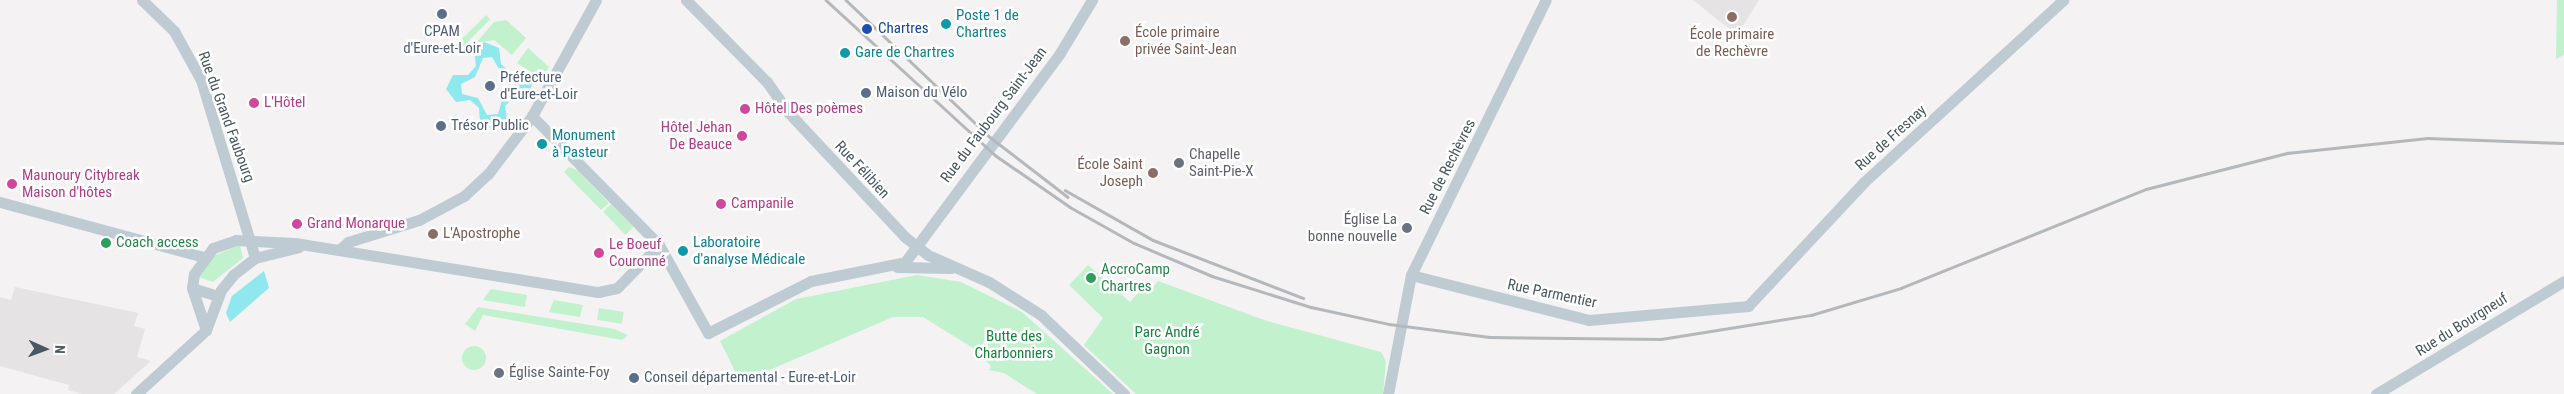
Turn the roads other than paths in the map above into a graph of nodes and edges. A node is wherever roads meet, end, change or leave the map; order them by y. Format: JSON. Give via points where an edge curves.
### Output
{"nodes":[{"id":1,"x":142,"y":0,"type":"edge"},
{"id":2,"x":596,"y":0,"type":"edge"},
{"id":3,"x":686,"y":0,"type":"edge"},
{"id":4,"x":1092,"y":0,"type":"edge"},
{"id":5,"x":1546,"y":0,"type":"edge"},
{"id":6,"x":2062,"y":0,"type":"edge"},
{"id":7,"x":532,"y":116,"type":"junction"},
{"id":8,"x":0,"y":202,"type":"edge"},
{"id":9,"x":251,"y":239,"type":"junction"},
{"id":10,"x":659,"y":245,"type":"junction"},
{"id":11,"x":304,"y":246,"type":"junction"},
{"id":12,"x":917,"y":246,"type":"junction"},
{"id":13,"x":339,"y":250,"type":"junction"},
{"id":14,"x":204,"y":256,"type":"junction"},
{"id":15,"x":255,"y":258,"type":"junction"},
{"id":16,"x":892,"y":267,"type":"junction"},
{"id":17,"x":953,"y":269,"type":"junction"},
{"id":18,"x":1411,"y":276,"type":"junction"},
{"id":19,"x":2564,"y":281,"type":"edge"},
{"id":20,"x":192,"y":288,"type":"junction"},
{"id":21,"x":218,"y":296,"type":"junction"},
{"id":22,"x":1748,"y":306,"type":"joint"},
{"id":23,"x":206,"y":330,"type":"junction"},
{"id":24,"x":136,"y":394,"type":"edge"},
{"id":25,"x":1124,"y":394,"type":"edge"},
{"id":26,"x":1388,"y":394,"type":"edge"},
{"id":27,"x":2376,"y":394,"type":"edge"}],
"edges":[{"from":1,"to":9,"type":"main road","name":"Rue du Grand Faubourg","via":[[174,31],[200,80]]},
{"from":2,"to":7,"type":"main road"},
{"from":3,"to":12,"type":"main road","name":"Rue Félibien","via":[[767,82],[788,112]]},
{"from":4,"to":12,"type":"main road","name":"Rue du Faubourg Saint-Jean","via":[[1007,125]]},
{"from":5,"to":18,"type":"main road","name":"Rue de Rechèvres"},
{"from":6,"to":22,"type":"main road","name":"Rue de Fresnay","via":[[1864,182]]},
{"from":7,"to":10,"type":"main road"},
{"from":7,"to":13,"type":"main road","via":[[516,140],[470,191],[420,220],[383,234],[348,242]]},
{"from":8,"to":14,"type":"main road"},
{"from":9,"to":11,"type":"main road"},
{"from":9,"to":14,"type":"main road","via":[[224,244]]},
{"from":9,"to":15,"type":"main road","name":"Rue du Grand Faubourg"},
{"from":10,"to":13,"type":"main road","via":[[617,288],[598,292]]},
{"from":10,"to":16,"type":"main road","via":[[708,333],[811,281]]},
{"from":11,"to":13,"type":"main road"},
{"from":11,"to":15,"type":"main road"},
{"from":12,"to":16,"type":"main road","name":"Rue du Faubourg Saint-Jean","via":[[905,262]]},
{"from":12,"to":17,"type":"main road","name":"Rue Félibien"},
{"from":14,"to":20,"type":"main road"},
{"from":15,"to":21,"type":"main road","via":[[233,274]]},
{"from":16,"to":17,"type":"main road"},
{"from":17,"to":25,"type":"main road","via":[[990,282],[1042,315]]},
{"from":18,"to":22,"type":"main road","name":"Rue Parmentier","via":[[1589,320]]},
{"from":18,"to":26,"type":"main road","name":"Rue de Rechèvres"},
{"from":19,"to":27,"type":"main road","name":"Rue du Bourgneuf"},
{"from":20,"to":21,"type":"main road"},
{"from":20,"to":23,"type":"main road"},
{"from":21,"to":23,"type":"main road"},
{"from":23,"to":24,"type":"main road"}]}
